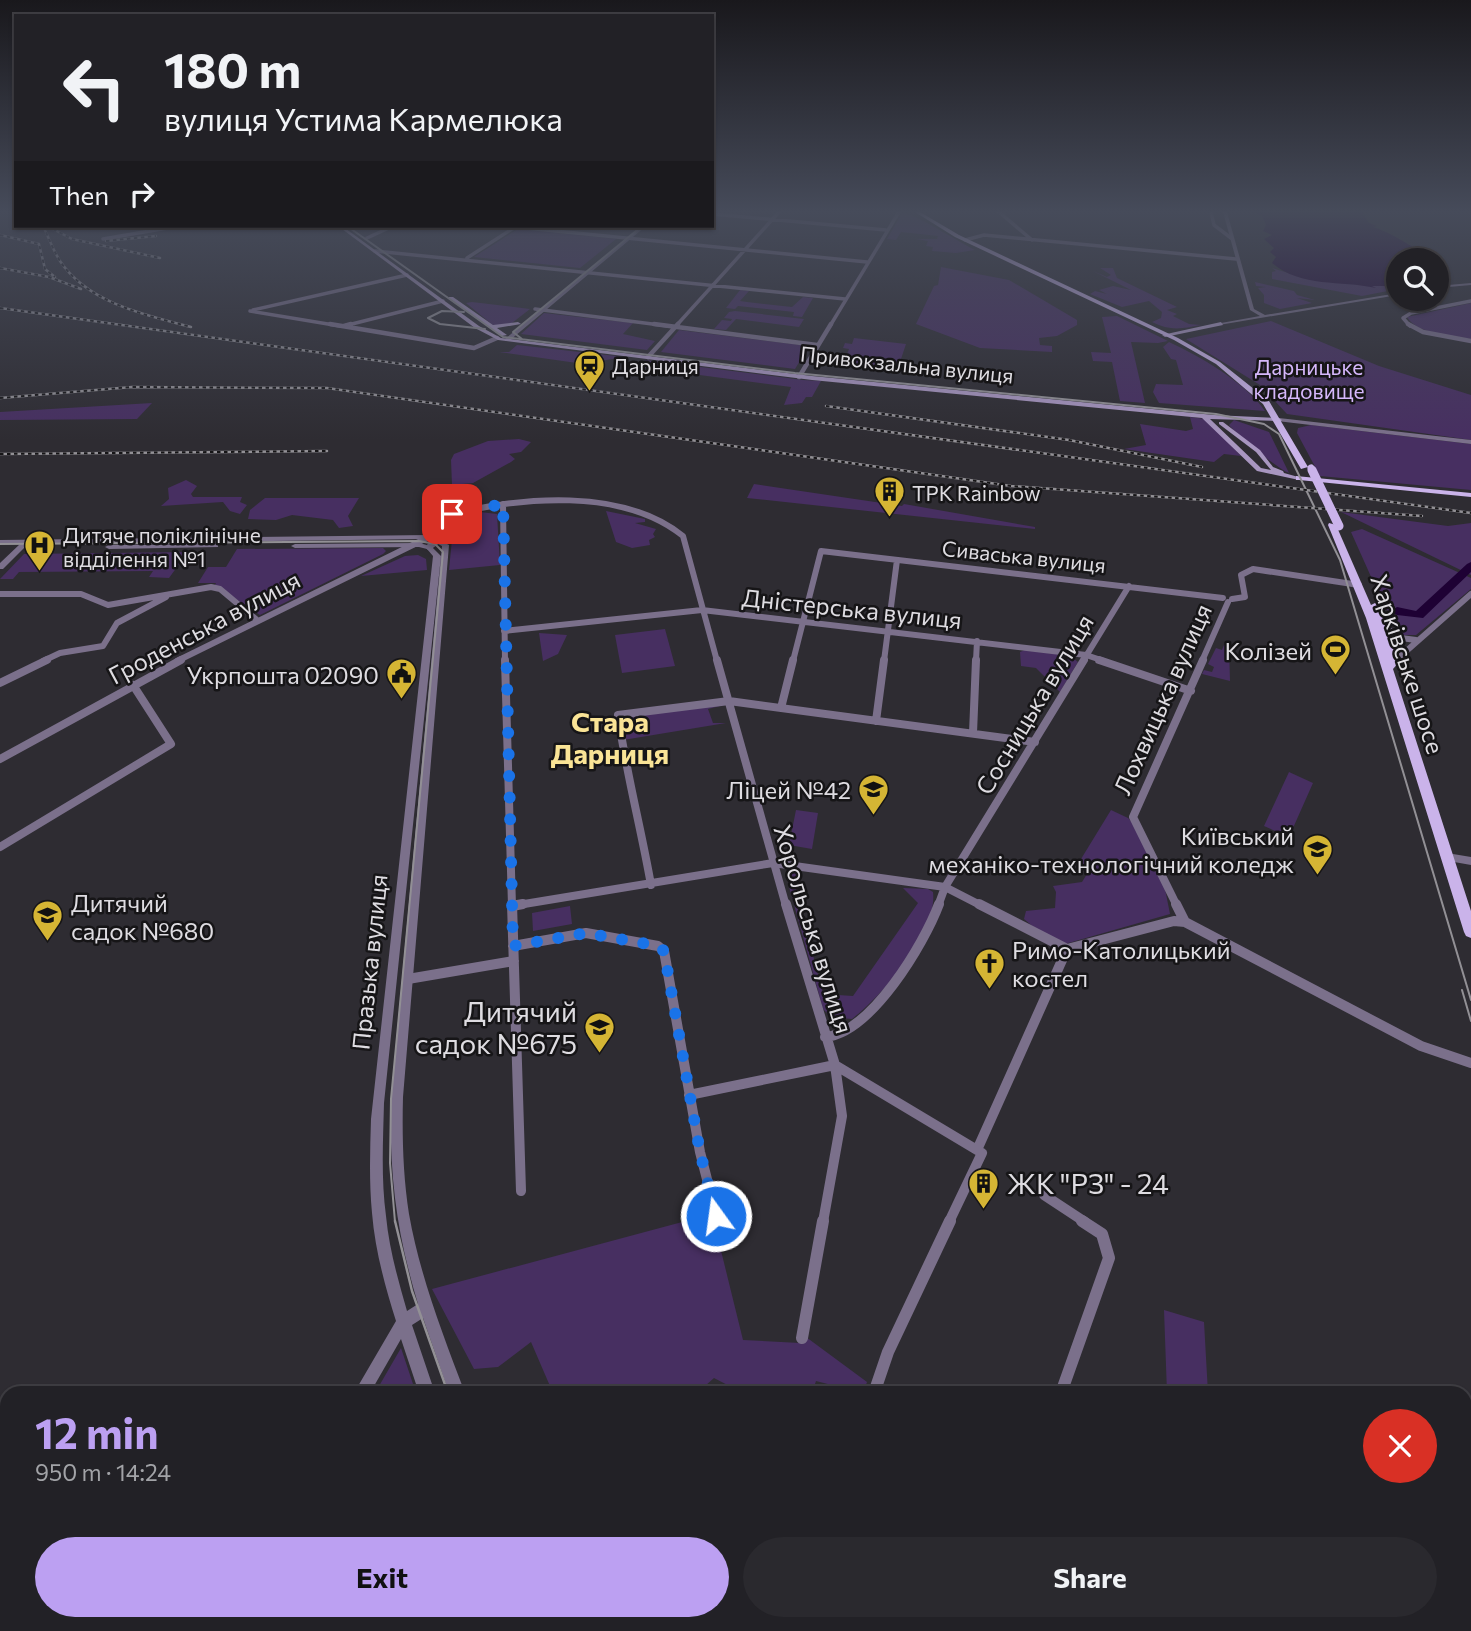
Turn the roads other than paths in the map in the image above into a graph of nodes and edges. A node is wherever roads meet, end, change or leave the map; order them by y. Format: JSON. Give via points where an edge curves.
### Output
{"nodes":[{"id":1,"x":350,"y":288,"type":"edge"},
{"id":2,"x":425,"y":288,"type":"edge"},
{"id":3,"x":435,"y":288,"type":"edge"},
{"id":4,"x":561,"y":288,"type":"edge"},
{"id":5,"x":569,"y":288,"type":"edge"},
{"id":6,"x":710,"y":288,"type":"edge"},
{"id":7,"x":742,"y":288,"type":"edge"},
{"id":8,"x":851,"y":288,"type":"edge"},
{"id":9,"x":1067,"y":288,"type":"edge"},
{"id":10,"x":1245,"y":288,"type":"edge"},
{"id":11,"x":1386,"y":296,"type":"edge"},
{"id":12,"x":845,"y":299,"type":"junction"},
{"id":13,"x":443,"y":301,"type":"junction"},
{"id":14,"x":1471,"y":301,"type":"edge"},
{"id":15,"x":535,"y":309,"type":"junction"},
{"id":16,"x":543,"y":310,"type":"junction"},
{"id":17,"x":1266,"y":317,"type":"junction"},
{"id":18,"x":518,"y":324,"type":"junction"},
{"id":19,"x":1221,"y":324,"type":"joint"},
{"id":20,"x":341,"y":327,"type":"junction"},
{"id":21,"x":489,"y":327,"type":"junction"},
{"id":22,"x":675,"y":327,"type":"junction"},
{"id":23,"x":1166,"y":335,"type":"junction"},
{"id":24,"x":506,"y":337,"type":"junction"},
{"id":25,"x":1471,"y":341,"type":"edge"},
{"id":26,"x":817,"y":345,"type":"junction"},
{"id":27,"x":649,"y":356,"type":"junction"},
{"id":28,"x":800,"y":374,"type":"junction"},
{"id":29,"x":1211,"y":414,"type":"junction"},
{"id":30,"x":1195,"y":415,"type":"junction"},
{"id":31,"x":1238,"y":417,"type":"junction"},
{"id":32,"x":1252,"y":418,"type":"junction"},
{"id":33,"x":1279,"y":420,"type":"junction"},
{"id":34,"x":1224,"y":426,"type":"junction"},
{"id":35,"x":1287,"y":435,"type":"junction"},
{"id":36,"x":1471,"y":442,"type":"edge"},
{"id":37,"x":1307,"y":467,"type":"junction"},
{"id":38,"x":1299,"y":478,"type":"junction"},
{"id":39,"x":1471,"y":495,"type":"edge"},
{"id":40,"x":503,"y":504,"type":"junction"},
{"id":41,"x":1336,"y":525,"type":"junction"},
{"id":42,"x":0,"y":542,"type":"edge"},
{"id":43,"x":26,"y":542,"type":"junction"},
{"id":44,"x":433,"y":542,"type":"junction"},
{"id":45,"x":409,"y":544,"type":"junction"},
{"id":46,"x":0,"y":548,"type":"edge"},
{"id":47,"x":19,"y":548,"type":"junction"},
{"id":48,"x":897,"y":560,"type":"junction"},
{"id":49,"x":0,"y":567,"type":"edge"},
{"id":50,"x":1359,"y":585,"type":"junction"},
{"id":51,"x":1129,"y":586,"type":"junction"},
{"id":52,"x":176,"y":592,"type":"junction"},
{"id":53,"x":0,"y":594,"type":"edge"},
{"id":54,"x":1471,"y":594,"type":"edge"},
{"id":55,"x":1228,"y":599,"type":"junction"},
{"id":56,"x":702,"y":610,"type":"junction"},
{"id":57,"x":257,"y":620,"type":"junction"},
{"id":58,"x":804,"y":622,"type":"junction"},
{"id":59,"x":1384,"y":627,"type":"junction"},
{"id":60,"x":889,"y":630,"type":"junction"},
{"id":61,"x":504,"y":631,"type":"junction"},
{"id":62,"x":976,"y":640,"type":"junction"},
{"id":63,"x":1416,"y":640,"type":"junction"},
{"id":64,"x":1086,"y":655,"type":"junction"},
{"id":65,"x":1391,"y":665,"type":"junction"},
{"id":66,"x":0,"y":683,"type":"edge"},
{"id":67,"x":133,"y":685,"type":"junction"},
{"id":68,"x":1191,"y":691,"type":"junction"},
{"id":69,"x":729,"y":701,"type":"junction"},
{"id":70,"x":781,"y":708,"type":"junction"},
{"id":71,"x":876,"y":721,"type":"junction"},
{"id":72,"x":973,"y":733,"type":"junction"},
{"id":73,"x":1035,"y":742,"type":"junction"},
{"id":74,"x":0,"y":759,"type":"edge"},
{"id":75,"x":0,"y":847,"type":"edge"},
{"id":76,"x":1447,"y":856,"type":"junction"},
{"id":77,"x":1471,"y":861,"type":"edge"},
{"id":78,"x":773,"y":863,"type":"junction"},
{"id":79,"x":651,"y":885,"type":"junction"},
{"id":80,"x":945,"y":887,"type":"junction"},
{"id":81,"x":512,"y":906,"type":"junction"},
{"id":82,"x":1185,"y":922,"type":"junction"},
{"id":83,"x":1471,"y":932,"type":"edge"},
{"id":84,"x":513,"y":946,"type":"junction"},
{"id":85,"x":1067,"y":949,"type":"junction"},
{"id":86,"x":514,"y":961,"type":"junction"},
{"id":87,"x":408,"y":979,"type":"junction"},
{"id":88,"x":825,"y":1037,"type":"junction"},
{"id":89,"x":1471,"y":1063,"type":"edge"},
{"id":90,"x":835,"y":1065,"type":"junction"},
{"id":91,"x":689,"y":1095,"type":"junction"},
{"id":92,"x":979,"y":1152,"type":"junction"},
{"id":93,"x":521,"y":1191,"type":"dead end"},
{"id":94,"x":1044,"y":1195,"type":"dead end"},
{"id":95,"x":722,"y":1238,"type":"dead end"},
{"id":96,"x":426,"y":1307,"type":"junction"},
{"id":97,"x":403,"y":1322,"type":"junction"},
{"id":98,"x":802,"y":1338,"type":"dead end"},
{"id":99,"x":366,"y":1386,"type":"edge"},
{"id":100,"x":425,"y":1386,"type":"edge"},
{"id":101,"x":454,"y":1386,"type":"edge"},
{"id":102,"x":876,"y":1386,"type":"edge"},
{"id":103,"x":1063,"y":1386,"type":"edge"}],
"edges":[{"from":1,"to":20,"type":"street","via":[[250,311]]},
{"from":2,"to":13,"type":"main road"},
{"from":3,"to":21,"type":"main road"},
{"from":4,"to":15,"type":"street"},
{"from":5,"to":16,"type":"street"},
{"from":6,"to":22,"type":"street"},
{"from":7,"to":12,"type":"street"},
{"from":8,"to":12,"type":"street"},
{"from":9,"to":23,"type":"main road","name":"Харківське шосе"},
{"from":10,"to":17,"type":"street","via":[[1252,310]]},
{"from":11,"to":17,"type":"street"},
{"from":12,"to":26,"type":"street"},
{"from":13,"to":20,"type":"street"},
{"from":13,"to":24,"type":"main road"},
{"from":14,"to":25,"type":"street","via":[[1403,318],[1416,329]]},
{"from":15,"to":16,"type":"street"},
{"from":15,"to":18,"type":"street"},
{"from":16,"to":22,"type":"street"},
{"from":16,"to":24,"type":"street"},
{"from":17,"to":19,"type":"street"},
{"from":18,"to":21,"type":"main road"},
{"from":18,"to":24,"type":"street"},
{"from":19,"to":23,"type":"main road"},
{"from":20,"to":24,"type":"street","via":[[474,348]]},
{"from":21,"to":24,"type":"main road"},
{"from":22,"to":26,"type":"street"},
{"from":22,"to":27,"type":"street"},
{"from":23,"to":33,"type":"main road","name":"Харківське шосе","via":[[1228,370],[1260,396]]},
{"from":24,"to":27,"type":"main road","name":"Привокзальна вулиця"},
{"from":24,"to":27,"type":"main road","name":"Привокзальна вулиця"},
{"from":26,"to":28,"type":"street"},
{"from":27,"to":28,"type":"main road","name":"Привокзальна вулиця"},
{"from":28,"to":29,"type":"main road","name":"Привокзальна вулиця"},
{"from":28,"to":30,"type":"main road","name":"Привокзальна вулиця"},
{"from":29,"to":30,"type":"main road","name":"Привокзальна вулиця"},
{"from":29,"to":31,"type":"main road","name":"Привокзальна вулиця"},
{"from":29,"to":33,"type":"main road","name":"Привокзальна вулиця"},
{"from":29,"to":34,"type":"main road"},
{"from":30,"to":38,"type":"main road","via":[[1210,419],[1259,470]]},
{"from":31,"to":32,"type":"main road","name":"Привокзальна вулиця"},
{"from":31,"to":34,"type":"main road","via":[[1228,419]]},
{"from":32,"to":33,"type":"main road","name":"Привокзальна вулиця"},
{"from":32,"to":35,"type":"main road","name":"Привокзальна вулиця"},
{"from":33,"to":35,"type":"main road","name":"Харківське шосе"},
{"from":33,"to":36,"type":"street"},
{"from":33,"to":37,"type":"main road","name":"Харківське шосе"},
{"from":34,"to":38,"type":"main road","via":[[1258,451],[1271,467]]},
{"from":35,"to":37,"type":"main road","name":"Харківське шосе"},
{"from":37,"to":41,"type":"main road","name":"Харківське шосе","bridge":true},
{"from":38,"to":39,"type":"main road"},
{"from":40,"to":44,"type":"street","name":"Празька вулиця","via":[[449,515],[446,535]]},
{"from":40,"to":56,"type":"street","name":"Хорольська вулиця","via":[[532,501],[649,514],[683,536]]},
{"from":40,"to":61,"type":"street"},
{"from":41,"to":50,"type":"main road","name":"Харківське шосе"},
{"from":41,"to":59,"type":"main road","name":"Харківське шосе"},
{"from":42,"to":43,"type":"street"},
{"from":43,"to":44,"type":"street"},
{"from":43,"to":47,"type":"street"},
{"from":44,"to":45,"type":"street"},
{"from":44,"to":87,"type":"street","name":"Празька вулиця","via":[[446,545],[447,555]]},
{"from":44,"to":97,"type":"street","name":"Празька вулиця","via":[[436,563],[378,1103],[381,1232]]},
{"from":45,"to":47,"type":"street"},
{"from":45,"to":57,"type":"street","name":"Гроденська вулиця"},
{"from":46,"to":47,"type":"street"},
{"from":47,"to":49,"type":"street"},
{"from":48,"to":51,"type":"street","name":"Сиваська вулиця"},
{"from":48,"to":58,"type":"street","name":"Сиваська вулиця","via":[[821,551]]},
{"from":48,"to":60,"type":"street"},
{"from":50,"to":55,"type":"street","via":[[1253,569],[1241,575],[1245,597]]},
{"from":50,"to":65,"type":"main road","name":"Харківське шосе"},
{"from":51,"to":55,"type":"street","name":"Сиваська вулиця"},
{"from":51,"to":64,"type":"street","name":"Сосницька вулиця"},
{"from":52,"to":53,"type":"street","via":[[108,605],[81,594]]},
{"from":52,"to":57,"type":"street","via":[[220,589]]},
{"from":52,"to":66,"type":"street","via":[[117,623],[103,646],[60,653]]},
{"from":54,"to":63,"type":"street"},
{"from":55,"to":68,"type":"street","name":"Лохвицька вулиця"},
{"from":56,"to":58,"type":"street","name":"Дністерська вулиця"},
{"from":56,"to":61,"type":"street","name":"Дністерська вулиця"},
{"from":56,"to":69,"type":"street","name":"Хорольська вулиця"},
{"from":57,"to":67,"type":"street","name":"Гроденська вулиця"},
{"from":58,"to":60,"type":"street","name":"Дністерська вулиця"},
{"from":58,"to":70,"type":"street"},
{"from":59,"to":63,"type":"street"},
{"from":59,"to":65,"type":"main road","name":"Харківське шосе"},
{"from":60,"to":62,"type":"street","name":"Дністерська вулиця"},
{"from":60,"to":71,"type":"street"},
{"from":61,"to":81,"type":"street"},
{"from":62,"to":64,"type":"street","name":"Дністерська вулиця"},
{"from":62,"to":72,"type":"street"},
{"from":63,"to":65,"type":"street"},
{"from":64,"to":68,"type":"street","name":"Дністерська вулиця"},
{"from":64,"to":73,"type":"street","name":"Сосницька вулиця"},
{"from":65,"to":76,"type":"main road","name":"Харківське шосе"},
{"from":67,"to":74,"type":"street","name":"Гроденська вулиця"},
{"from":67,"to":75,"type":"street","via":[[171,744]]},
{"from":68,"to":82,"type":"street","name":"Лохвицька вулиця","via":[[1133,817]]},
{"from":69,"to":70,"type":"street"},
{"from":69,"to":78,"type":"street","name":"Хорольська вулиця"},
{"from":69,"to":79,"type":"street","via":[[618,715]]},
{"from":70,"to":71,"type":"street"},
{"from":71,"to":72,"type":"street"},
{"from":72,"to":73,"type":"street"},
{"from":73,"to":80,"type":"street","name":"Сосницька вулиця"},
{"from":76,"to":77,"type":"street"},
{"from":76,"to":83,"type":"main road","name":"Харківське шосе"},
{"from":78,"to":79,"type":"street"},
{"from":78,"to":80,"type":"street"},
{"from":78,"to":88,"type":"street","name":"Хорольська вулиця"},
{"from":79,"to":81,"type":"street"},
{"from":80,"to":85,"type":"street"},
{"from":80,"to":88,"type":"street","name":"Сосницька вулиця","via":[[928,932],[904,972],[852,1027]]},
{"from":81,"to":84,"type":"street"},
{"from":82,"to":85,"type":"street"},
{"from":82,"to":89,"type":"street","via":[[1421,1046]]},
{"from":84,"to":86,"type":"street"},
{"from":84,"to":91,"type":"street","via":[[586,933],[658,946],[664,951]]},
{"from":85,"to":92,"type":"street"},
{"from":86,"to":87,"type":"street"},
{"from":86,"to":93,"type":"street"},
{"from":87,"to":96,"type":"street","name":"Празька вулиця","via":[[395,1162],[403,1228]]},
{"from":88,"to":90,"type":"street","name":"Хорольська вулиця"},
{"from":90,"to":91,"type":"street"},
{"from":90,"to":92,"type":"street"},
{"from":90,"to":98,"type":"street","name":"Хорольська вулиця","via":[[842,1116]]},
{"from":91,"to":95,"type":"street"},
{"from":92,"to":102,"type":"street"},
{"from":94,"to":103,"type":"street","via":[[1102,1234],[1109,1258]]},
{"from":96,"to":97,"type":"street"},
{"from":96,"to":101,"type":"street","name":"Празька вулиця"},
{"from":97,"to":99,"type":"street"},
{"from":97,"to":100,"type":"street","name":"Празька вулиця"}]}
